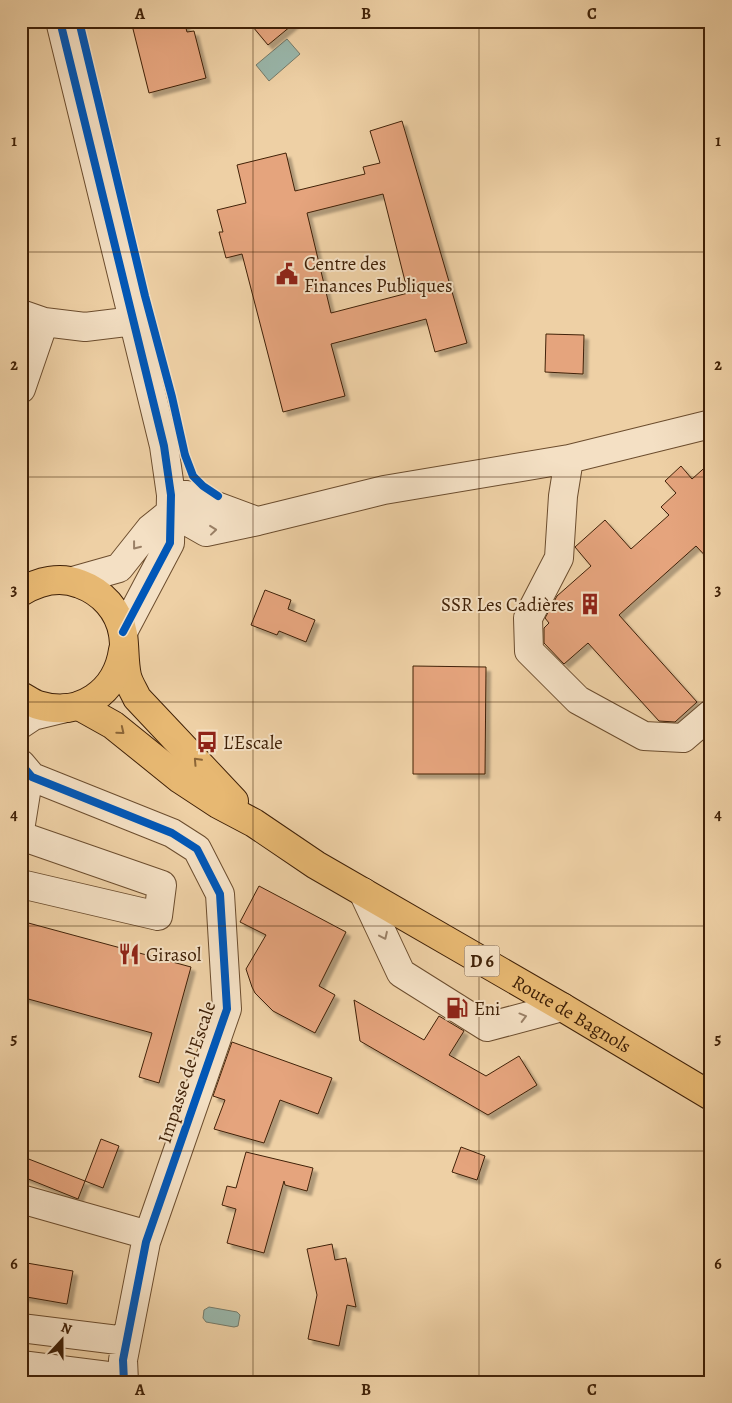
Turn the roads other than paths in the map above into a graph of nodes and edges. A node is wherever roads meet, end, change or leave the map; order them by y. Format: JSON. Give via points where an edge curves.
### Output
{"nodes":[{"id":1,"x":60,"y":21,"type":"edge"},
{"id":2,"x":33,"y":318,"type":"edge"},
{"id":3,"x":134,"y":321,"type":"junction"},
{"id":4,"x":21,"y":389,"type":"edge"},
{"id":5,"x":711,"y":424,"type":"edge"},
{"id":6,"x":569,"y":458,"type":"junction"},
{"id":7,"x":171,"y":504,"type":"junction"},
{"id":8,"x":74,"y":581,"type":"junction"},
{"id":9,"x":21,"y":592,"type":"edge"},
{"id":10,"x":123,"y":638,"type":"junction"},
{"id":11,"x":21,"y":696,"type":"edge"},
{"id":12,"x":76,"y":706,"type":"junction"},
{"id":13,"x":711,"y":714,"type":"edge"},
{"id":14,"x":21,"y":724,"type":"edge"},
{"id":15,"x":25,"y":769,"type":"edge"},
{"id":16,"x":254,"y":823,"type":"junction"},
{"id":17,"x":21,"y":824,"type":"edge"},
{"id":18,"x":21,"y":836,"type":"edge"},
{"id":19,"x":21,"y":884,"type":"edge"},
{"id":20,"x":363,"y":892,"type":"junction"},
{"id":21,"x":562,"y":1007,"type":"junction"},
{"id":22,"x":711,"y":1096,"type":"edge"},
{"id":23,"x":21,"y":1199,"type":"edge"},
{"id":24,"x":148,"y":1235,"type":"junction"},
{"id":25,"x":21,"y":1328,"type":"edge"},
{"id":26,"x":126,"y":1341,"type":"junction"},
{"id":27,"x":21,"y":1364,"type":"edge"},
{"id":28,"x":124,"y":1380,"type":"edge"}],
"edges":[{"from":1,"to":3,"type":"street"},
{"from":2,"to":3,"type":"street","via":[[85,327]]},
{"from":2,"to":4,"type":"street"},
{"from":3,"to":7,"type":"street","via":[[164,446]]},
{"from":5,"to":6,"type":"street"},
{"from":6,"to":7,"type":"street","via":[[384,490],[206,532]]},
{"from":6,"to":13,"type":"street","via":[[559,558],[528,618],[530,652],[578,700],[644,736],[684,738]]},
{"from":7,"to":8,"type":"street","one_way":true,"via":[[119,568]]},
{"from":7,"to":10,"type":"street","via":[[170,542]]},
{"from":8,"to":9,"type":"main road","via":[[45,582]]},
{"from":8,"to":10,"type":"main road","via":[[91,588],[106,600],[117,615]]},
{"from":10,"to":12,"type":"main road","via":[[121,663],[112,682],[98,696]]},
{"from":16,"to":10,"type":"main road","number":"D 6","one_way":true,"via":[[137,698],[128,677]]},
{"from":11,"to":12,"type":"main road","via":[[37,705],[55,708]]},
{"from":12,"to":14,"type":"street","via":[[33,716]]},
{"from":12,"to":16,"type":"main road","number":"D 6","one_way":true,"via":[[113,725],[180,779]]},
{"from":15,"to":17,"type":"street"},
{"from":15,"to":24,"type":"street","name":"Impasse de l'Escale","via":[[32,777],[172,833],[191,845],[197,849],[220,894],[227,1009]]},
{"from":16,"to":20,"type":"main road","name":"Route de Bagnols","number":"D 6"},
{"from":18,"to":19,"type":"street","via":[[162,886],[158,916]]},
{"from":20,"to":21,"type":"main road","name":"Route de Bagnols","number":"D 6"},
{"from":20,"to":21,"type":"street","one_way":true,"via":[[401,973],[487,1027]]},
{"from":21,"to":22,"type":"main road","name":"Route de Bagnols","number":"D 6"},
{"from":23,"to":24,"type":"street"},
{"from":24,"to":26,"type":"street","name":"Impasse de l'Escale"},
{"from":25,"to":26,"type":"street"},
{"from":26,"to":28,"type":"street","name":"Impasse de l'Escale"},
{"from":27,"to":28,"type":"street"}]}
